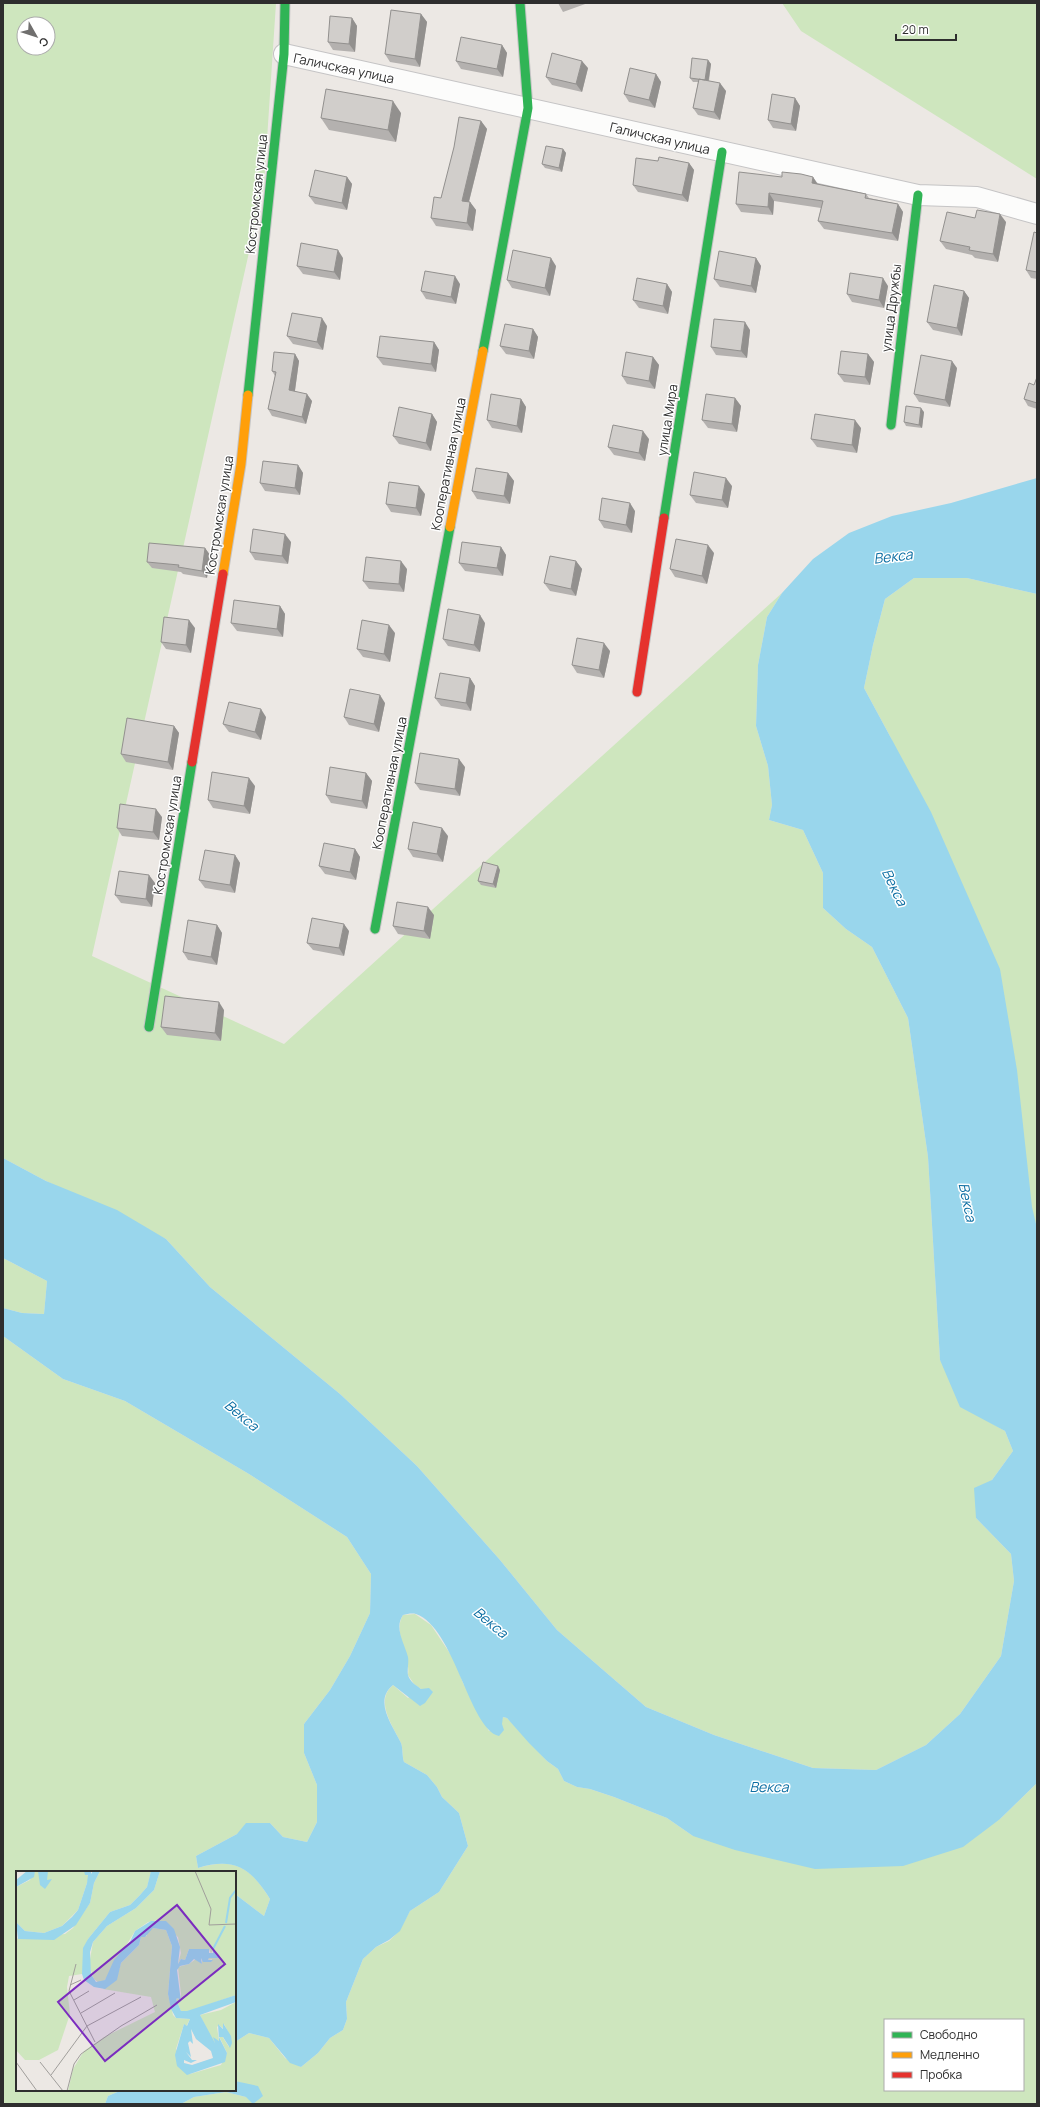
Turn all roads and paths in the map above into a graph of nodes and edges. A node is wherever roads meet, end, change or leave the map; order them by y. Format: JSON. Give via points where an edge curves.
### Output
{"nodes":[{"id":1,"x":285,"y":3,"type":"edge"},
{"id":2,"x":520,"y":3,"type":"edge"},
{"id":3,"x":284,"y":54,"type":"junction"},
{"id":4,"x":528,"y":108,"type":"junction"},
{"id":5,"x":722,"y":152,"type":"junction"},
{"id":6,"x":918,"y":195,"type":"junction"},
{"id":7,"x":1037,"y":214,"type":"edge"},
{"id":8,"x":891,"y":425,"type":"dead end"},
{"id":9,"x":637,"y":692,"type":"dead end"},
{"id":10,"x":375,"y":929,"type":"dead end"},
{"id":11,"x":149,"y":1027,"type":"dead end"}],
"edges":[{"from":1,"to":3,"type":"street","name":"Костромская улица"},
{"from":2,"to":4,"type":"street","name":"Кооперативная улица"},
{"from":3,"to":4,"type":"street","name":"Галичская улица"},
{"from":3,"to":11,"type":"street","name":"Костромская улица","via":[[241,464]]},
{"from":4,"to":5,"type":"street","name":"Галичская улица"},
{"from":4,"to":10,"type":"street","name":"Кооперативная улица"},
{"from":5,"to":6,"type":"street","name":"Галичская улица"},
{"from":5,"to":9,"type":"street","name":"улица Мира"},
{"from":6,"to":7,"type":"street","name":"Галичская улица","via":[[977,197]]},
{"from":6,"to":8,"type":"street","name":"улица Дружбы"}]}
